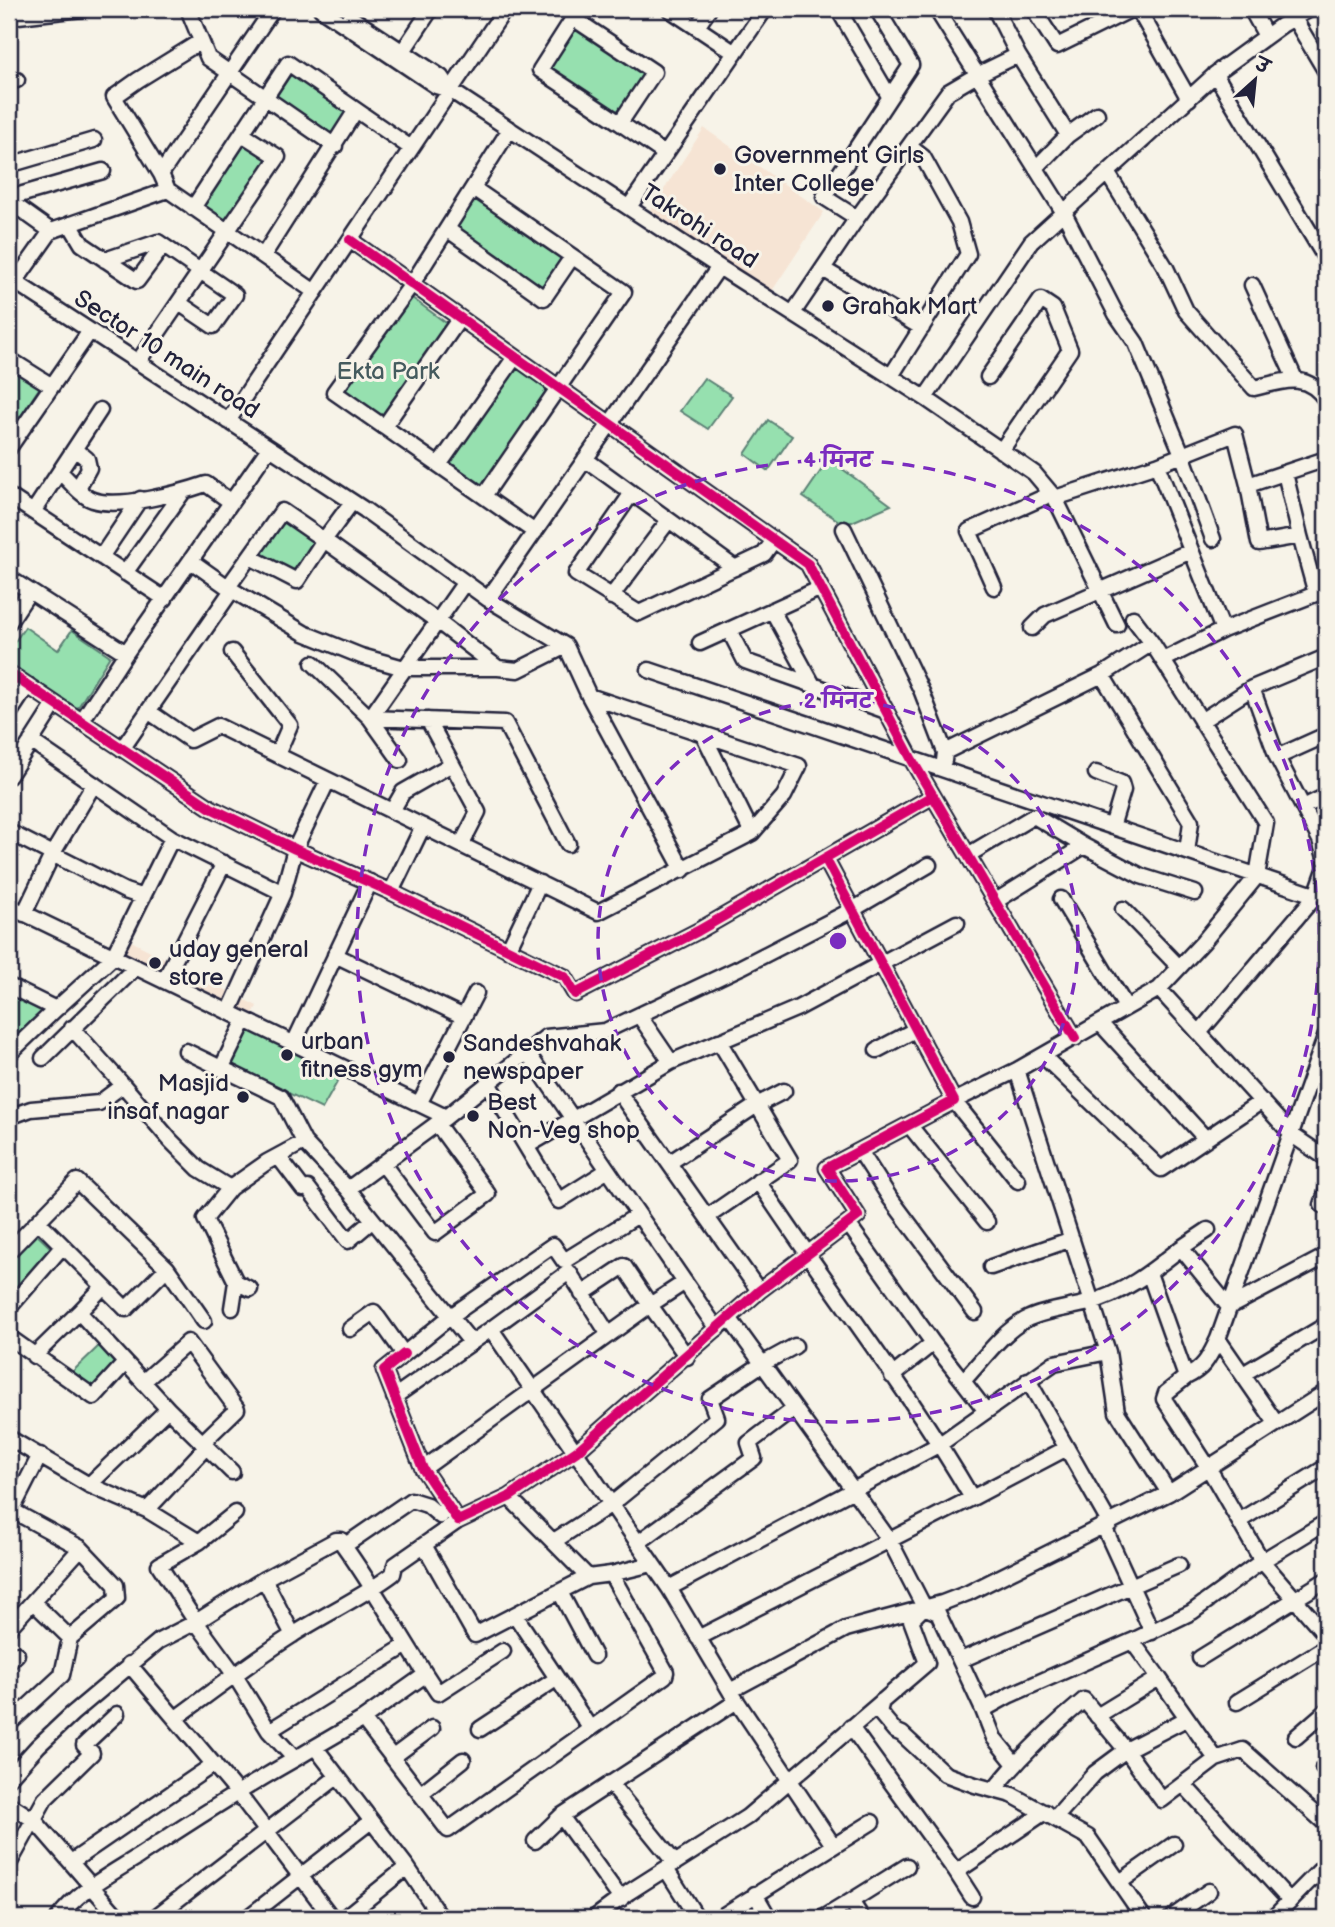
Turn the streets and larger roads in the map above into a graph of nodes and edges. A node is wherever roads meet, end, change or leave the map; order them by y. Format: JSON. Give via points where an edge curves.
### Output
{"nodes":[{"id":1,"x":82,"y":9,"type":"edge"},
{"id":2,"x":188,"y":9,"type":"edge"},
{"id":3,"x":273,"y":9,"type":"edge"},
{"id":4,"x":321,"y":9,"type":"edge"},
{"id":5,"x":338,"y":9,"type":"edge"},
{"id":6,"x":431,"y":9,"type":"edge"},
{"id":7,"x":505,"y":9,"type":"edge"},
{"id":8,"x":669,"y":9,"type":"edge"},
{"id":9,"x":709,"y":9,"type":"edge"},
{"id":10,"x":765,"y":9,"type":"edge"},
{"id":11,"x":838,"y":9,"type":"edge"},
{"id":12,"x":877,"y":9,"type":"edge"},
{"id":13,"x":936,"y":9,"type":"edge"},
{"id":14,"x":995,"y":9,"type":"edge"},
{"id":15,"x":1033,"y":9,"type":"edge"},
{"id":16,"x":1132,"y":9,"type":"edge"},
{"id":17,"x":1138,"y":9,"type":"edge"},
{"id":18,"x":1251,"y":9,"type":"edge"},
{"id":19,"x":1310,"y":9,"type":"edge"},
{"id":20,"x":576,"y":14,"type":"edge"},
{"id":21,"x":9,"y":17,"type":"edge"},
{"id":22,"x":1294,"y":18,"type":"junction"},
{"id":23,"x":697,"y":27,"type":"junction"},
{"id":24,"x":1266,"y":36,"type":"junction"},
{"id":25,"x":201,"y":41,"type":"junction"},
{"id":26,"x":402,"y":51,"type":"junction"},
{"id":27,"x":735,"y":53,"type":"junction"},
{"id":28,"x":1018,"y":55,"type":"junction"},
{"id":29,"x":1326,"y":72,"type":"edge"},
{"id":30,"x":228,"y":74,"type":"junction"},
{"id":31,"x":1215,"y":74,"type":"junction"},
{"id":32,"x":977,"y":75,"type":"junction"},
{"id":33,"x":450,"y":90,"type":"junction"},
{"id":34,"x":889,"y":96,"type":"junction"},
{"id":35,"x":265,"y":99,"type":"junction"},
{"id":36,"x":1189,"y":99,"type":"junction"},
{"id":37,"x":356,"y":110,"type":"junction"},
{"id":38,"x":1097,"y":114,"type":"dead end"},
{"id":39,"x":620,"y":123,"type":"junction"},
{"id":40,"x":510,"y":129,"type":"junction"},
{"id":41,"x":242,"y":134,"type":"junction"},
{"id":42,"x":1068,"y":135,"type":"junction"},
{"id":43,"x":94,"y":140,"type":"dead end"},
{"id":44,"x":335,"y":146,"type":"junction"},
{"id":45,"x":909,"y":146,"type":"junction"},
{"id":46,"x":411,"y":148,"type":"junction"},
{"id":47,"x":665,"y":154,"type":"junction"},
{"id":48,"x":9,"y":165,"type":"edge"},
{"id":49,"x":1036,"y":169,"type":"junction"},
{"id":50,"x":103,"y":171,"type":"dead end"},
{"id":51,"x":161,"y":174,"type":"junction"},
{"id":52,"x":1108,"y":174,"type":"junction"},
{"id":53,"x":473,"y":188,"type":"junction"},
{"id":54,"x":168,"y":190,"type":"junction"},
{"id":55,"x":9,"y":200,"type":"edge"},
{"id":56,"x":629,"y":207,"type":"junction"},
{"id":57,"x":193,"y":208,"type":"junction"},
{"id":58,"x":1064,"y":213,"type":"junction"},
{"id":59,"x":857,"y":218,"type":"junction"},
{"id":60,"x":70,"y":224,"type":"junction"},
{"id":61,"x":447,"y":229,"type":"junction"},
{"id":62,"x":51,"y":231,"type":"junction"},
{"id":63,"x":228,"y":232,"type":"junction"},
{"id":64,"x":350,"y":240,"type":"junction"},
{"id":65,"x":163,"y":246,"type":"junction"},
{"id":66,"x":263,"y":256,"type":"junction"},
{"id":67,"x":572,"y":257,"type":"junction"},
{"id":68,"x":1326,"y":259,"type":"edge"},
{"id":69,"x":105,"y":260,"type":"junction"},
{"id":70,"x":719,"y":267,"type":"junction"},
{"id":71,"x":823,"y":269,"type":"junction"},
{"id":72,"x":201,"y":272,"type":"junction"},
{"id":73,"x":12,"y":280,"type":"edge"},
{"id":74,"x":412,"y":284,"type":"junction"},
{"id":75,"x":1252,"y":285,"type":"dead end"},
{"id":76,"x":315,"y":292,"type":"junction"},
{"id":77,"x":179,"y":303,"type":"junction"},
{"id":78,"x":793,"y":313,"type":"junction"},
{"id":79,"x":460,"y":318,"type":"junction"},
{"id":80,"x":922,"y":328,"type":"junction"},
{"id":81,"x":90,"y":331,"type":"junction"},
{"id":82,"x":515,"y":358,"type":"junction"},
{"id":83,"x":9,"y":359,"type":"edge"},
{"id":84,"x":138,"y":362,"type":"junction"},
{"id":85,"x":891,"y":376,"type":"junction"},
{"id":86,"x":988,"y":377,"type":"dead end"},
{"id":87,"x":1295,"y":379,"type":"junction"},
{"id":88,"x":52,"y":386,"type":"junction"},
{"id":89,"x":558,"y":388,"type":"junction"},
{"id":90,"x":925,"y":398,"type":"junction"},
{"id":91,"x":1326,"y":400,"type":"edge"},
{"id":92,"x":100,"y":411,"type":"dead end"},
{"id":93,"x":228,"y":421,"type":"junction"},
{"id":94,"x":609,"y":425,"type":"junction"},
{"id":95,"x":384,"y":427,"type":"junction"},
{"id":96,"x":269,"y":447,"type":"junction"},
{"id":97,"x":9,"y":448,"type":"edge"},
{"id":98,"x":75,"y":449,"type":"junction"},
{"id":99,"x":1002,"y":450,"type":"junction"},
{"id":100,"x":1182,"y":454,"type":"junction"},
{"id":101,"x":586,"y":459,"type":"junction"},
{"id":102,"x":1326,"y":459,"type":"edge"},
{"id":103,"x":439,"y":465,"type":"junction"},
{"id":104,"x":1157,"y":465,"type":"junction"},
{"id":105,"x":60,"y":472,"type":"junction"},
{"id":106,"x":1285,"y":473,"type":"junction"},
{"id":107,"x":1248,"y":485,"type":"junction"},
{"id":108,"x":78,"y":488,"type":"junction"},
{"id":109,"x":183,"y":492,"type":"junction"},
{"id":110,"x":632,"y":494,"type":"junction"},
{"id":111,"x":9,"y":496,"type":"edge"},
{"id":112,"x":484,"y":496,"type":"junction"},
{"id":113,"x":1053,"y":496,"type":"junction"},
{"id":114,"x":140,"y":499,"type":"junction"},
{"id":115,"x":231,"y":502,"type":"junction"},
{"id":116,"x":352,"y":502,"type":"junction"},
{"id":117,"x":33,"y":512,"type":"junction"},
{"id":118,"x":669,"y":520,"type":"junction"},
{"id":119,"x":844,"y":529,"type":"dead end"},
{"id":120,"x":535,"y":532,"type":"junction"},
{"id":121,"x":1300,"y":536,"type":"junction"},
{"id":122,"x":1213,"y":539,"type":"dead end"},
{"id":123,"x":324,"y":540,"type":"junction"},
{"id":124,"x":774,"y":540,"type":"junction"},
{"id":125,"x":1191,"y":551,"type":"junction"},
{"id":126,"x":250,"y":556,"type":"junction"},
{"id":127,"x":101,"y":557,"type":"junction"},
{"id":128,"x":191,"y":561,"type":"junction"},
{"id":129,"x":735,"y":568,"type":"junction"},
{"id":130,"x":125,"y":573,"type":"junction"},
{"id":131,"x":9,"y":578,"type":"edge"},
{"id":132,"x":465,"y":582,"type":"junction"},
{"id":133,"x":994,"y":587,"type":"dead end"},
{"id":134,"x":821,"y":588,"type":"junction"},
{"id":135,"x":230,"y":589,"type":"junction"},
{"id":136,"x":1101,"y":590,"type":"junction"},
{"id":137,"x":29,"y":592,"type":"junction"},
{"id":138,"x":1321,"y":592,"type":"edge"},
{"id":139,"x":611,"y":597,"type":"junction"},
{"id":140,"x":165,"y":599,"type":"junction"},
{"id":141,"x":488,"y":599,"type":"junction"},
{"id":142,"x":772,"y":610,"type":"junction"},
{"id":143,"x":1133,"y":618,"type":"dead end"},
{"id":144,"x":437,"y":621,"type":"junction"},
{"id":145,"x":9,"y":622,"type":"edge"},
{"id":146,"x":1117,"y":625,"type":"dead end"},
{"id":147,"x":1032,"y":628,"type":"dead end"},
{"id":148,"x":729,"y":630,"type":"junction"},
{"id":149,"x":1223,"y":630,"type":"junction"},
{"id":150,"x":700,"y":643,"type":"dead end"},
{"id":151,"x":1152,"y":643,"type":"junction"},
{"id":152,"x":566,"y":646,"type":"junction"},
{"id":153,"x":232,"y":652,"type":"dead end"},
{"id":154,"x":126,"y":653,"type":"junction"},
{"id":155,"x":1326,"y":657,"type":"edge"},
{"id":156,"x":1163,"y":660,"type":"junction"},
{"id":157,"x":313,"y":663,"type":"dead end"},
{"id":158,"x":404,"y":668,"type":"junction"},
{"id":159,"x":498,"y":668,"type":"junction"},
{"id":160,"x":649,"y":670,"type":"dead end"},
{"id":161,"x":9,"y":673,"type":"edge"},
{"id":162,"x":1102,"y":675,"type":"junction"},
{"id":163,"x":27,"y":685,"type":"junction"},
{"id":164,"x":813,"y":685,"type":"junction"},
{"id":165,"x":1252,"y":688,"type":"junction"},
{"id":166,"x":589,"y":696,"type":"junction"},
{"id":167,"x":55,"y":704,"type":"junction"},
{"id":168,"x":148,"y":711,"type":"junction"},
{"id":169,"x":886,"y":711,"type":"junction"},
{"id":170,"x":9,"y":713,"type":"edge"},
{"id":171,"x":370,"y":718,"type":"junction"},
{"id":172,"x":428,"y":720,"type":"junction"},
{"id":173,"x":1201,"y":721,"type":"junction"},
{"id":174,"x":81,"y":722,"type":"junction"},
{"id":175,"x":703,"y":734,"type":"junction"},
{"id":176,"x":1326,"y":735,"type":"edge"},
{"id":177,"x":31,"y":741,"type":"junction"},
{"id":178,"x":122,"y":749,"type":"junction"},
{"id":179,"x":945,"y":752,"type":"junction"},
{"id":180,"x":277,"y":755,"type":"junction"},
{"id":181,"x":1277,"y":757,"type":"junction"},
{"id":182,"x":400,"y":760,"type":"dead end"},
{"id":183,"x":912,"y":760,"type":"junction"},
{"id":184,"x":452,"y":764,"type":"junction"},
{"id":185,"x":944,"y":771,"type":"junction"},
{"id":186,"x":1096,"y":773,"type":"dead end"},
{"id":187,"x":9,"y":776,"type":"edge"},
{"id":188,"x":328,"y":780,"type":"junction"},
{"id":189,"x":94,"y":784,"type":"junction"},
{"id":190,"x":933,"y":796,"type":"junction"},
{"id":191,"x":1326,"y":796,"type":"edge"},
{"id":192,"x":1303,"y":807,"type":"junction"},
{"id":193,"x":392,"y":811,"type":"junction"},
{"id":194,"x":423,"y":826,"type":"junction"},
{"id":195,"x":1112,"y":827,"type":"junction"},
{"id":196,"x":9,"y":832,"type":"edge"},
{"id":197,"x":752,"y":833,"type":"junction"},
{"id":198,"x":172,"y":838,"type":"junction"},
{"id":199,"x":568,"y":844,"type":"dead end"},
{"id":200,"x":461,"y":845,"type":"junction"},
{"id":201,"x":1084,"y":846,"type":"junction"},
{"id":202,"x":295,"y":849,"type":"junction"},
{"id":203,"x":1186,"y":852,"type":"junction"},
{"id":204,"x":53,"y":853,"type":"junction"},
{"id":205,"x":968,"y":855,"type":"junction"},
{"id":206,"x":825,"y":858,"type":"junction"},
{"id":207,"x":1326,"y":861,"type":"edge"},
{"id":208,"x":224,"y":863,"type":"junction"},
{"id":209,"x":929,"y":865,"type":"dead end"},
{"id":210,"x":1326,"y":867,"type":"edge"},
{"id":211,"x":683,"y":870,"type":"junction"},
{"id":212,"x":1257,"y":876,"type":"junction"},
{"id":213,"x":370,"y":882,"type":"junction"},
{"id":214,"x":540,"y":883,"type":"junction"},
{"id":215,"x":391,"y":892,"type":"junction"},
{"id":216,"x":283,"y":893,"type":"junction"},
{"id":217,"x":1195,"y":893,"type":"dead end"},
{"id":218,"x":142,"y":897,"type":"junction"},
{"id":219,"x":1321,"y":897,"type":"edge"},
{"id":220,"x":1061,"y":899,"type":"dead end"},
{"id":221,"x":996,"y":901,"type":"junction"},
{"id":222,"x":9,"y":906,"type":"edge"},
{"id":223,"x":1123,"y":909,"type":"dead end"},
{"id":224,"x":852,"y":910,"type":"junction"},
{"id":225,"x":24,"y":914,"type":"junction"},
{"id":226,"x":957,"y":923,"type":"dead end"},
{"id":227,"x":508,"y":950,"type":"junction"},
{"id":228,"x":335,"y":955,"type":"junction"},
{"id":229,"x":113,"y":957,"type":"junction"},
{"id":230,"x":880,"y":964,"type":"junction"},
{"id":231,"x":136,"y":967,"type":"junction"},
{"id":232,"x":1179,"y":967,"type":"junction"},
{"id":233,"x":164,"y":981,"type":"junction"},
{"id":234,"x":9,"y":986,"type":"edge"},
{"id":235,"x":1159,"y":989,"type":"junction"},
{"id":236,"x":476,"y":993,"type":"dead end"},
{"id":237,"x":1126,"y":1007,"type":"junction"},
{"id":238,"x":56,"y":1009,"type":"junction"},
{"id":239,"x":229,"y":1012,"type":"junction"},
{"id":240,"x":639,"y":1015,"type":"junction"},
{"id":241,"x":464,"y":1017,"type":"junction"},
{"id":242,"x":245,"y":1020,"type":"junction"},
{"id":243,"x":1100,"y":1023,"type":"junction"},
{"id":244,"x":72,"y":1028,"type":"junction"},
{"id":245,"x":915,"y":1030,"type":"junction"},
{"id":246,"x":1199,"y":1033,"type":"junction"},
{"id":247,"x":1326,"y":1035,"type":"edge"},
{"id":248,"x":1075,"y":1038,"type":"junction"},
{"id":249,"x":719,"y":1041,"type":"junction"},
{"id":250,"x":294,"y":1043,"type":"junction"},
{"id":251,"x":877,"y":1050,"type":"dead end"},
{"id":252,"x":186,"y":1051,"type":"dead end"},
{"id":253,"x":527,"y":1052,"type":"junction"},
{"id":254,"x":9,"y":1054,"type":"edge"},
{"id":255,"x":1043,"y":1056,"type":"junction"},
{"id":256,"x":43,"y":1058,"type":"dead end"},
{"id":257,"x":671,"y":1062,"type":"junction"},
{"id":258,"x":221,"y":1069,"type":"junction"},
{"id":259,"x":1017,"y":1070,"type":"junction"},
{"id":260,"x":488,"y":1083,"type":"junction"},
{"id":261,"x":123,"y":1085,"type":"junction"},
{"id":262,"x":618,"y":1091,"type":"junction"},
{"id":263,"x":784,"y":1091,"type":"dead end"},
{"id":264,"x":954,"y":1101,"type":"junction"},
{"id":265,"x":1262,"y":1101,"type":"junction"},
{"id":266,"x":419,"y":1104,"type":"junction"},
{"id":267,"x":757,"y":1105,"type":"junction"},
{"id":268,"x":9,"y":1117,"type":"edge"},
{"id":269,"x":442,"y":1120,"type":"junction"},
{"id":270,"x":573,"y":1120,"type":"junction"},
{"id":271,"x":910,"y":1126,"type":"junction"},
{"id":272,"x":1292,"y":1135,"type":"junction"},
{"id":273,"x":1206,"y":1139,"type":"junction"},
{"id":274,"x":304,"y":1142,"type":"junction"},
{"id":275,"x":527,"y":1146,"type":"junction"},
{"id":276,"x":860,"y":1151,"type":"junction"},
{"id":277,"x":278,"y":1156,"type":"junction"},
{"id":278,"x":1326,"y":1158,"type":"edge"},
{"id":279,"x":668,"y":1163,"type":"junction"},
{"id":280,"x":383,"y":1164,"type":"junction"},
{"id":281,"x":608,"y":1170,"type":"junction"},
{"id":282,"x":758,"y":1181,"type":"junction"},
{"id":283,"x":1018,"y":1181,"type":"dead end"},
{"id":284,"x":230,"y":1188,"type":"junction"},
{"id":285,"x":348,"y":1189,"type":"junction"},
{"id":286,"x":638,"y":1215,"type":"junction"},
{"id":287,"x":707,"y":1217,"type":"junction"},
{"id":288,"x":373,"y":1220,"type":"junction"},
{"id":289,"x":39,"y":1222,"type":"junction"},
{"id":290,"x":987,"y":1222,"type":"dead end"},
{"id":291,"x":849,"y":1225,"type":"junction"},
{"id":292,"x":1208,"y":1230,"type":"dead end"},
{"id":293,"x":1072,"y":1240,"type":"junction"},
{"id":294,"x":62,"y":1247,"type":"junction"},
{"id":295,"x":1181,"y":1248,"type":"junction"},
{"id":296,"x":9,"y":1249,"type":"edge"},
{"id":297,"x":807,"y":1255,"type":"junction"},
{"id":298,"x":1326,"y":1256,"type":"edge"},
{"id":299,"x":566,"y":1267,"type":"junction"},
{"id":300,"x":991,"y":1267,"type":"dead end"},
{"id":301,"x":167,"y":1268,"type":"junction"},
{"id":302,"x":1149,"y":1273,"type":"junction"},
{"id":303,"x":236,"y":1282,"type":"junction"},
{"id":304,"x":685,"y":1282,"type":"junction"},
{"id":305,"x":103,"y":1287,"type":"junction"},
{"id":306,"x":250,"y":1289,"type":"dead end"},
{"id":307,"x":759,"y":1291,"type":"junction"},
{"id":308,"x":582,"y":1294,"type":"junction"},
{"id":309,"x":1092,"y":1302,"type":"junction"},
{"id":310,"x":650,"y":1305,"type":"junction"},
{"id":311,"x":1229,"y":1307,"type":"junction"},
{"id":312,"x":9,"y":1308,"type":"edge"},
{"id":313,"x":233,"y":1308,"type":"dead end"},
{"id":314,"x":79,"y":1312,"type":"junction"},
{"id":315,"x":975,"y":1312,"type":"dead end"},
{"id":316,"x":451,"y":1317,"type":"junction"},
{"id":317,"x":730,"y":1320,"type":"junction"},
{"id":318,"x":204,"y":1321,"type":"dead end"},
{"id":319,"x":1326,"y":1325,"type":"edge"},
{"id":320,"x":350,"y":1329,"type":"dead end"},
{"id":321,"x":491,"y":1329,"type":"junction"},
{"id":322,"x":717,"y":1329,"type":"junction"},
{"id":323,"x":609,"y":1335,"type":"junction"},
{"id":324,"x":9,"y":1337,"type":"edge"},
{"id":325,"x":1218,"y":1339,"type":"junction"},
{"id":326,"x":471,"y":1342,"type":"junction"},
{"id":327,"x":933,"y":1343,"type":"junction"},
{"id":328,"x":795,"y":1346,"type":"dead end"},
{"id":329,"x":1108,"y":1352,"type":"junction"},
{"id":330,"x":404,"y":1354,"type":"junction"},
{"id":331,"x":34,"y":1356,"type":"junction"},
{"id":332,"x":687,"y":1357,"type":"junction"},
{"id":333,"x":125,"y":1363,"type":"junction"},
{"id":334,"x":762,"y":1364,"type":"junction"},
{"id":335,"x":1243,"y":1374,"type":"junction"},
{"id":336,"x":892,"y":1376,"type":"junction"},
{"id":337,"x":1186,"y":1377,"type":"junction"},
{"id":338,"x":1028,"y":1380,"type":"junction"},
{"id":339,"x":963,"y":1381,"type":"junction"},
{"id":340,"x":143,"y":1382,"type":"junction"},
{"id":341,"x":533,"y":1391,"type":"junction"},
{"id":342,"x":1326,"y":1392,"type":"edge"},
{"id":343,"x":394,"y":1397,"type":"junction"},
{"id":344,"x":168,"y":1409,"type":"junction"},
{"id":345,"x":794,"y":1409,"type":"junction"},
{"id":346,"x":986,"y":1411,"type":"junction"},
{"id":347,"x":1276,"y":1423,"type":"junction"},
{"id":348,"x":9,"y":1438,"type":"edge"},
{"id":349,"x":940,"y":1444,"type":"junction"},
{"id":350,"x":204,"y":1445,"type":"junction"},
{"id":351,"x":1067,"y":1448,"type":"junction"},
{"id":352,"x":577,"y":1451,"type":"junction"},
{"id":353,"x":40,"y":1455,"type":"junction"},
{"id":354,"x":1208,"y":1467,"type":"junction"},
{"id":355,"x":1326,"y":1467,"type":"edge"},
{"id":356,"x":423,"y":1469,"type":"junction"},
{"id":357,"x":232,"y":1472,"type":"dead end"},
{"id":358,"x":89,"y":1485,"type":"junction"},
{"id":359,"x":853,"y":1491,"type":"junction"},
{"id":360,"x":1169,"y":1493,"type":"junction"},
{"id":361,"x":509,"y":1497,"type":"junction"},
{"id":362,"x":972,"y":1498,"type":"junction"},
{"id":363,"x":613,"y":1503,"type":"junction"},
{"id":364,"x":147,"y":1510,"type":"junction"},
{"id":365,"x":11,"y":1513,"type":"edge"},
{"id":366,"x":235,"y":1513,"type":"dead end"},
{"id":367,"x":453,"y":1515,"type":"junction"},
{"id":368,"x":1239,"y":1521,"type":"junction"},
{"id":369,"x":1326,"y":1522,"type":"edge"},
{"id":370,"x":1107,"y":1526,"type":"junction"},
{"id":371,"x":554,"y":1541,"type":"junction"},
{"id":372,"x":890,"y":1541,"type":"junction"},
{"id":373,"x":199,"y":1542,"type":"junction"},
{"id":374,"x":639,"y":1542,"type":"junction"},
{"id":375,"x":424,"y":1545,"type":"junction"},
{"id":376,"x":344,"y":1546,"type":"junction"},
{"id":377,"x":81,"y":1548,"type":"junction"},
{"id":378,"x":1262,"y":1561,"type":"junction"},
{"id":379,"x":652,"y":1564,"type":"junction"},
{"id":380,"x":1179,"y":1565,"type":"dead end"},
{"id":381,"x":611,"y":1574,"type":"junction"},
{"id":382,"x":588,"y":1577,"type":"junction"},
{"id":383,"x":264,"y":1579,"type":"junction"},
{"id":384,"x":1326,"y":1580,"type":"edge"},
{"id":385,"x":1131,"y":1587,"type":"junction"},
{"id":386,"x":375,"y":1588,"type":"junction"},
{"id":387,"x":669,"y":1588,"type":"junction"},
{"id":388,"x":560,"y":1592,"type":"junction"},
{"id":389,"x":1296,"y":1601,"type":"junction"},
{"id":390,"x":33,"y":1602,"type":"junction"},
{"id":391,"x":924,"y":1606,"type":"junction"},
{"id":392,"x":515,"y":1615,"type":"junction"},
{"id":393,"x":196,"y":1622,"type":"junction"},
{"id":394,"x":9,"y":1628,"type":"edge"},
{"id":395,"x":1152,"y":1632,"type":"junction"},
{"id":396,"x":293,"y":1635,"type":"junction"},
{"id":397,"x":1326,"y":1635,"type":"edge"},
{"id":398,"x":70,"y":1638,"type":"junction"},
{"id":399,"x":698,"y":1638,"type":"junction"},
{"id":400,"x":1132,"y":1641,"type":"junction"},
{"id":401,"x":407,"y":1645,"type":"junction"},
{"id":402,"x":1326,"y":1647,"type":"edge"},
{"id":403,"x":503,"y":1651,"type":"dead end"},
{"id":404,"x":594,"y":1656,"type":"dead end"},
{"id":405,"x":1200,"y":1658,"type":"dead end"},
{"id":406,"x":961,"y":1660,"type":"junction"},
{"id":407,"x":130,"y":1664,"type":"junction"},
{"id":408,"x":234,"y":1674,"type":"junction"},
{"id":409,"x":425,"y":1675,"type":"junction"},
{"id":410,"x":1159,"y":1678,"type":"junction"},
{"id":411,"x":556,"y":1679,"type":"junction"},
{"id":412,"x":733,"y":1696,"type":"junction"},
{"id":413,"x":882,"y":1701,"type":"junction"},
{"id":414,"x":1237,"y":1702,"type":"dead end"},
{"id":415,"x":983,"y":1710,"type":"junction"},
{"id":416,"x":1326,"y":1711,"type":"edge"},
{"id":417,"x":117,"y":1714,"type":"dead end"},
{"id":418,"x":1097,"y":1716,"type":"junction"},
{"id":419,"x":176,"y":1718,"type":"junction"},
{"id":420,"x":363,"y":1719,"type":"junction"},
{"id":421,"x":1186,"y":1719,"type":"junction"},
{"id":422,"x":9,"y":1724,"type":"edge"},
{"id":423,"x":851,"y":1727,"type":"junction"},
{"id":424,"x":432,"y":1728,"type":"dead end"},
{"id":425,"x":590,"y":1728,"type":"junction"},
{"id":426,"x":480,"y":1729,"type":"dead end"},
{"id":427,"x":269,"y":1731,"type":"junction"},
{"id":428,"x":1296,"y":1737,"type":"dead end"},
{"id":429,"x":315,"y":1747,"type":"junction"},
{"id":430,"x":1126,"y":1750,"type":"junction"},
{"id":431,"x":393,"y":1758,"type":"junction"},
{"id":432,"x":295,"y":1759,"type":"junction"},
{"id":433,"x":1216,"y":1759,"type":"junction"},
{"id":434,"x":463,"y":1760,"type":"dead end"},
{"id":435,"x":1015,"y":1763,"type":"junction"},
{"id":436,"x":214,"y":1764,"type":"junction"},
{"id":437,"x":337,"y":1776,"type":"junction"},
{"id":438,"x":9,"y":1778,"type":"edge"},
{"id":439,"x":791,"y":1781,"type":"junction"},
{"id":440,"x":610,"y":1783,"type":"junction"},
{"id":441,"x":1184,"y":1785,"type":"junction"},
{"id":442,"x":994,"y":1790,"type":"junction"},
{"id":443,"x":237,"y":1792,"type":"junction"},
{"id":444,"x":420,"y":1794,"type":"junction"},
{"id":445,"x":9,"y":1804,"type":"edge"},
{"id":446,"x":1050,"y":1815,"type":"junction"},
{"id":447,"x":561,"y":1816,"type":"junction"},
{"id":448,"x":34,"y":1820,"type":"junction"},
{"id":449,"x":371,"y":1821,"type":"junction"},
{"id":450,"x":872,"y":1822,"type":"dead end"},
{"id":451,"x":1326,"y":1824,"type":"edge"},
{"id":452,"x":267,"y":1833,"type":"junction"},
{"id":453,"x":535,"y":1841,"type":"dead end"},
{"id":454,"x":1174,"y":1844,"type":"dead end"},
{"id":455,"x":833,"y":1845,"type":"junction"},
{"id":456,"x":71,"y":1863,"type":"junction"},
{"id":457,"x":9,"y":1864,"type":"edge"},
{"id":458,"x":1326,"y":1864,"type":"edge"},
{"id":459,"x":671,"y":1866,"type":"junction"},
{"id":460,"x":907,"y":1866,"type":"dead end"},
{"id":461,"x":407,"y":1867,"type":"junction"},
{"id":462,"x":956,"y":1872,"type":"junction"},
{"id":463,"x":301,"y":1875,"type":"junction"},
{"id":464,"x":1120,"y":1882,"type":"junction"},
{"id":465,"x":92,"y":1886,"type":"junction"},
{"id":466,"x":1209,"y":1891,"type":"dead end"},
{"id":467,"x":755,"y":1894,"type":"junction"},
{"id":468,"x":972,"y":1897,"type":"dead end"},
{"id":469,"x":621,"y":1899,"type":"junction"},
{"id":470,"x":851,"y":1901,"type":"junction"},
{"id":471,"x":1290,"y":1901,"type":"junction"},
{"id":472,"x":58,"y":1918,"type":"edge"},
{"id":473,"x":119,"y":1918,"type":"edge"},
{"id":474,"x":154,"y":1918,"type":"edge"},
{"id":475,"x":247,"y":1918,"type":"edge"},
{"id":476,"x":332,"y":1918,"type":"edge"},
{"id":477,"x":344,"y":1918,"type":"edge"},
{"id":478,"x":441,"y":1918,"type":"edge"},
{"id":479,"x":594,"y":1918,"type":"edge"},
{"id":480,"x":697,"y":1918,"type":"edge"},
{"id":481,"x":719,"y":1918,"type":"edge"},
{"id":482,"x":769,"y":1918,"type":"edge"},
{"id":483,"x":823,"y":1918,"type":"edge"},
{"id":484,"x":862,"y":1918,"type":"edge"},
{"id":485,"x":1144,"y":1918,"type":"edge"},
{"id":486,"x":1171,"y":1918,"type":"edge"},
{"id":487,"x":1273,"y":1918,"type":"edge"}],
"edges":[{"from":1,"to":21,"type":"street"},
{"from":2,"to":25,"type":"street"},
{"from":3,"to":30,"type":"street"},
{"from":4,"to":33,"type":"street","via":[[436,86]]},
{"from":5,"to":26,"type":"street"},
{"from":6,"to":26,"type":"street"},
{"from":7,"to":33,"type":"street"},
{"from":8,"to":23,"type":"street"},
{"from":9,"to":23,"type":"street"},
{"from":10,"to":27,"type":"street"},
{"from":11,"to":34,"type":"street"},
{"from":12,"to":34,"type":"street","via":[[911,65]]},
{"from":13,"to":32,"type":"street"},
{"from":14,"to":28,"type":"street"},
{"from":15,"to":16,"type":"street","via":[[1057,46]]},
{"from":17,"to":36,"type":"street"},
{"from":18,"to":24,"type":"street"},
{"from":19,"to":22,"type":"street"},
{"from":20,"to":39,"type":"street","via":[[654,72]]},
{"from":20,"to":39,"type":"street","via":[[540,69]]},
{"from":22,"to":24,"type":"street"},
{"from":22,"to":29,"type":"street"},
{"from":23,"to":27,"type":"street"},
{"from":24,"to":31,"type":"street"},
{"from":25,"to":30,"type":"street","via":[[208,58]]},
{"from":25,"to":51,"type":"street","via":[[114,97]]},
{"from":26,"to":33,"type":"street","via":[[441,77]]},
{"from":27,"to":47,"type":"street"},
{"from":28,"to":32,"type":"street"},
{"from":28,"to":42,"type":"street"},
{"from":30,"to":35,"type":"street"},
{"from":30,"to":51,"type":"street"},
{"from":31,"to":36,"type":"street"},
{"from":31,"to":68,"type":"street"},
{"from":32,"to":45,"type":"street","via":[[948,92]]},
{"from":32,"to":49,"type":"street"},
{"from":33,"to":40,"type":"street","name":"Takrohi road"},
{"from":33,"to":46,"type":"street"},
{"from":34,"to":59,"type":"street","via":[[824,197]]},
{"from":35,"to":37,"type":"street","via":[[288,63]]},
{"from":35,"to":41,"type":"street"},
{"from":35,"to":44,"type":"street"},
{"from":36,"to":52,"type":"street"},
{"from":37,"to":44,"type":"street"},
{"from":37,"to":46,"type":"street"},
{"from":38,"to":42,"type":"street"},
{"from":39,"to":47,"type":"street"},
{"from":40,"to":53,"type":"street"},
{"from":40,"to":56,"type":"street","name":"Takrohi road"},
{"from":41,"to":57,"type":"street"},
{"from":41,"to":63,"type":"street","via":[[278,157]]},
{"from":42,"to":49,"type":"street"},
{"from":43,"to":48,"type":"street"},
{"from":44,"to":66,"type":"street"},
{"from":45,"to":59,"type":"street"},
{"from":45,"to":80,"type":"street","via":[[923,157],[959,222],[968,254]]},
{"from":46,"to":64,"type":"street"},
{"from":47,"to":56,"type":"street"},
{"from":49,"to":58,"type":"street"},
{"from":50,"to":55,"type":"street"},
{"from":51,"to":54,"type":"street"},
{"from":52,"to":58,"type":"street"},
{"from":52,"to":87,"type":"street","via":[[1166,268],[1186,311],[1254,388]]},
{"from":53,"to":61,"type":"street"},
{"from":53,"to":67,"type":"street"},
{"from":54,"to":57,"type":"street"},
{"from":54,"to":60,"type":"street"},
{"from":55,"to":62,"type":"street"},
{"from":56,"to":70,"type":"street","name":"Takrohi road"},
{"from":57,"to":63,"type":"street"},
{"from":58,"to":90,"type":"street","via":[[1031,242]]},
{"from":58,"to":100,"type":"street","via":[[1136,343]]},
{"from":59,"to":71,"type":"street"},
{"from":60,"to":62,"type":"street"},
{"from":60,"to":69,"type":"street","via":[[82,244]]},
{"from":61,"to":67,"type":"street","via":[[544,298]]},
{"from":61,"to":74,"type":"street"},
{"from":62,"to":73,"type":"street"},
{"from":63,"to":66,"type":"street"},
{"from":63,"to":72,"type":"street"},
{"from":64,"to":74,"type":"street"},
{"from":64,"to":76,"type":"street"},
{"from":65,"to":69,"type":"street","via":[[158,242]]},
{"from":65,"to":69,"type":"street","via":[[137,281]]},
{"from":65,"to":72,"type":"street"},
{"from":66,"to":76,"type":"street"},
{"from":67,"to":89,"type":"street","via":[[624,292]]},
{"from":70,"to":78,"type":"street","name":"Takrohi road"},
{"from":70,"to":94,"type":"street"},
{"from":71,"to":78,"type":"street"},
{"from":71,"to":80,"type":"street"},
{"from":72,"to":77,"type":"street"},
{"from":72,"to":77,"type":"street","via":[[234,295],[213,326]]},
{"from":73,"to":81,"type":"street","name":"Sector 10 main road"},
{"from":74,"to":79,"type":"street"},
{"from":74,"to":95,"type":"street","via":[[334,392]]},
{"from":75,"to":87,"type":"street"},
{"from":76,"to":93,"type":"street"},
{"from":77,"to":84,"type":"street"},
{"from":78,"to":85,"type":"street","name":"Takrohi road"},
{"from":79,"to":82,"type":"street"},
{"from":79,"to":95,"type":"street"},
{"from":80,"to":85,"type":"street"},
{"from":81,"to":84,"type":"street","name":"Sector 10 main road"},
{"from":81,"to":88,"type":"street"},
{"from":82,"to":89,"type":"street"},
{"from":82,"to":103,"type":"street"},
{"from":83,"to":88,"type":"street"},
{"from":84,"to":93,"type":"street","name":"Sector 10 main road"},
{"from":85,"to":90,"type":"street","name":"Takrohi road"},
{"from":86,"to":99,"type":"street","via":[[1041,300],[1053,308],[1070,350]]},
{"from":87,"to":91,"type":"street","via":[[1317,387]]},
{"from":88,"to":97,"type":"street"},
{"from":89,"to":94,"type":"street"},
{"from":89,"to":112,"type":"street"},
{"from":90,"to":99,"type":"street","name":"Takrohi road"},
{"from":92,"to":98,"type":"street"},
{"from":93,"to":96,"type":"street","name":"Sector 10 main road"},
{"from":94,"to":101,"type":"street"},
{"from":94,"to":124,"type":"street"},
{"from":95,"to":103,"type":"street"},
{"from":96,"to":115,"type":"street"},
{"from":96,"to":116,"type":"street","name":"Sector 10 main road"},
{"from":98,"to":105,"type":"street"},
{"from":98,"to":108,"type":"street","via":[[87,459],[89,468]]},
{"from":99,"to":113,"type":"street","name":"Takrohi road","via":[[1034,473]]},
{"from":100,"to":104,"type":"street"},
{"from":100,"to":107,"type":"street","via":[[1235,434]]},
{"from":100,"to":122,"type":"street"},
{"from":101,"to":110,"type":"street"},
{"from":101,"to":120,"type":"street"},
{"from":102,"to":106,"type":"street"},
{"from":103,"to":112,"type":"street"},
{"from":104,"to":113,"type":"street"},
{"from":104,"to":125,"type":"street"},
{"from":105,"to":108,"type":"street"},
{"from":105,"to":117,"type":"street"},
{"from":106,"to":107,"type":"street"},
{"from":106,"to":121,"type":"street"},
{"from":107,"to":121,"type":"street","via":[[1259,543]]},
{"from":108,"to":114,"type":"street","via":[[92,500]]},
{"from":109,"to":114,"type":"street"},
{"from":109,"to":115,"type":"street","via":[[206,484]]},
{"from":109,"to":130,"type":"street"},
{"from":110,"to":118,"type":"street"},
{"from":110,"to":139,"type":"street","via":[[576,574]]},
{"from":111,"to":117,"type":"street"},
{"from":112,"to":120,"type":"street"},
{"from":113,"to":133,"type":"street","via":[[969,531]]},
{"from":113,"to":136,"type":"street","name":"Takrohi road"},
{"from":114,"to":127,"type":"street"},
{"from":115,"to":128,"type":"street"},
{"from":116,"to":123,"type":"street"},
{"from":116,"to":132,"type":"street","name":"Sector 10 main road"},
{"from":117,"to":127,"type":"street"},
{"from":118,"to":129,"type":"street"},
{"from":118,"to":139,"type":"street"},
{"from":119,"to":179,"type":"street","via":[[922,692]]},
{"from":120,"to":141,"type":"street"},
{"from":121,"to":138,"type":"street"},
{"from":123,"to":126,"type":"street","via":[[297,581]]},
{"from":123,"to":126,"type":"street","via":[[282,511]]},
{"from":123,"to":144,"type":"street"},
{"from":124,"to":129,"type":"street","via":[[764,554]]},
{"from":124,"to":134,"type":"street","via":[[808,564]]},
{"from":125,"to":136,"type":"street"},
{"from":125,"to":149,"type":"street"},
{"from":126,"to":135,"type":"street"},
{"from":127,"to":130,"type":"street"},
{"from":128,"to":135,"type":"street"},
{"from":128,"to":140,"type":"street"},
{"from":129,"to":139,"type":"street","via":[[639,613]]},
{"from":130,"to":140,"type":"street"},
{"from":131,"to":137,"type":"street"},
{"from":132,"to":141,"type":"street","name":"Sector 10 main road"},
{"from":132,"to":144,"type":"street"},
{"from":134,"to":142,"type":"street"},
{"from":134,"to":169,"type":"street"},
{"from":135,"to":158,"type":"street","via":[[304,633]]},
{"from":135,"to":168,"type":"street"},
{"from":136,"to":146,"type":"street","name":"Takrohi road"},
{"from":136,"to":147,"type":"street","via":[[1045,615]]},
{"from":137,"to":145,"type":"street"},
{"from":137,"to":154,"type":"street"},
{"from":138,"to":149,"type":"street"},
{"from":140,"to":154,"type":"street"},
{"from":141,"to":152,"type":"street","name":"Sector 10 main road"},
{"from":142,"to":148,"type":"street"},
{"from":142,"to":164,"type":"street"},
{"from":143,"to":151,"type":"street"},
{"from":144,"to":158,"type":"street"},
{"from":144,"to":159,"type":"street"},
{"from":148,"to":150,"type":"street"},
{"from":148,"to":164,"type":"street","via":[[745,661]]},
{"from":149,"to":156,"type":"street"},
{"from":151,"to":156,"type":"street"},
{"from":151,"to":162,"type":"street"},
{"from":152,"to":159,"type":"street","via":[[518,670]]},
{"from":152,"to":166,"type":"street"},
{"from":153,"to":180,"type":"street","via":[[290,725]]},
{"from":154,"to":174,"type":"street"},
{"from":155,"to":165,"type":"street"},
{"from":156,"to":173,"type":"street"},
{"from":157,"to":171,"type":"street"},
{"from":158,"to":159,"type":"street"},
{"from":158,"to":171,"type":"street"},
{"from":160,"to":183,"type":"street"},
{"from":161,"to":163,"type":"street"},
{"from":162,"to":179,"type":"street"},
{"from":162,"to":203,"type":"street","via":[[1191,822]]},
{"from":163,"to":167,"type":"street"},
{"from":163,"to":170,"type":"street"},
{"from":164,"to":169,"type":"street"},
{"from":165,"to":173,"type":"street"},
{"from":165,"to":181,"type":"street"},
{"from":166,"to":175,"type":"street"},
{"from":166,"to":211,"type":"street"},
{"from":167,"to":174,"type":"street"},
{"from":167,"to":177,"type":"street"},
{"from":168,"to":178,"type":"street"},
{"from":168,"to":180,"type":"street","via":[[190,740],[218,726]]},
{"from":169,"to":183,"type":"street"},
{"from":171,"to":172,"type":"street"},
{"from":171,"to":182,"type":"street"},
{"from":172,"to":184,"type":"street"},
{"from":172,"to":199,"type":"street","via":[[505,723]]},
{"from":173,"to":212,"type":"street","via":[[1266,823]]},
{"from":174,"to":178,"type":"street"},
{"from":175,"to":197,"type":"street"},
{"from":175,"to":197,"type":"street","via":[[799,766],[784,796]]},
{"from":176,"to":181,"type":"street"},
{"from":177,"to":187,"type":"street"},
{"from":177,"to":189,"type":"street"},
{"from":178,"to":202,"type":"street","via":[[211,808]]},
{"from":179,"to":185,"type":"street"},
{"from":180,"to":188,"type":"street"},
{"from":181,"to":192,"type":"street"},
{"from":183,"to":185,"type":"street"},
{"from":183,"to":190,"type":"street"},
{"from":184,"to":193,"type":"street","via":[[403,792]]},
{"from":184,"to":200,"type":"street","via":[[478,812]]},
{"from":185,"to":195,"type":"street"},
{"from":186,"to":195,"type":"street","via":[[1121,783]]},
{"from":188,"to":193,"type":"street"},
{"from":188,"to":202,"type":"street"},
{"from":189,"to":198,"type":"street"},
{"from":189,"to":204,"type":"street"},
{"from":190,"to":205,"type":"street"},
{"from":190,"to":206,"type":"street"},
{"from":191,"to":192,"type":"street"},
{"from":192,"to":207,"type":"street"},
{"from":193,"to":194,"type":"street"},
{"from":194,"to":200,"type":"street"},
{"from":194,"to":215,"type":"street"},
{"from":195,"to":203,"type":"street"},
{"from":196,"to":204,"type":"street"},
{"from":197,"to":211,"type":"street"},
{"from":198,"to":208,"type":"street"},
{"from":198,"to":218,"type":"street"},
{"from":200,"to":214,"type":"street"},
{"from":201,"to":205,"type":"street","via":[[1034,816]]},
{"from":201,"to":217,"type":"street","via":[[1141,876]]},
{"from":201,"to":221,"type":"street"},
{"from":202,"to":213,"type":"street"},
{"from":202,"to":216,"type":"street"},
{"from":203,"to":212,"type":"street"},
{"from":204,"to":218,"type":"street"},
{"from":204,"to":225,"type":"street"},
{"from":205,"to":221,"type":"street"},
{"from":206,"to":224,"type":"street"},
{"from":206,"to":227,"type":"street","via":[[698,932],[575,994],[565,977]]},
{"from":208,"to":216,"type":"street"},
{"from":208,"to":233,"type":"street"},
{"from":209,"to":224,"type":"street"},
{"from":210,"to":219,"type":"street"},
{"from":211,"to":214,"type":"street","via":[[598,912]]},
{"from":212,"to":219,"type":"street"},
{"from":212,"to":232,"type":"street"},
{"from":213,"to":215,"type":"street"},
{"from":213,"to":228,"type":"street"},
{"from":214,"to":227,"type":"street"},
{"from":215,"to":227,"type":"street"},
{"from":216,"to":239,"type":"street"},
{"from":218,"to":229,"type":"street"},
{"from":219,"to":246,"type":"street"},
{"from":220,"to":237,"type":"street"},
{"from":221,"to":248,"type":"street"},
{"from":222,"to":225,"type":"street"},
{"from":223,"to":232,"type":"street"},
{"from":224,"to":230,"type":"street"},
{"from":224,"to":240,"type":"street"},
{"from":225,"to":229,"type":"street"},
{"from":226,"to":230,"type":"street"},
{"from":228,"to":241,"type":"street"},
{"from":228,"to":250,"type":"street"},
{"from":229,"to":231,"type":"street"},
{"from":229,"to":238,"type":"street"},
{"from":230,"to":245,"type":"street"},
{"from":230,"to":249,"type":"street","via":[[798,1008]]},
{"from":231,"to":233,"type":"street"},
{"from":231,"to":244,"type":"street"},
{"from":232,"to":235,"type":"street"},
{"from":233,"to":239,"type":"street"},
{"from":234,"to":238,"type":"street"},
{"from":235,"to":237,"type":"street"},
{"from":235,"to":246,"type":"street"},
{"from":236,"to":241,"type":"street"},
{"from":237,"to":243,"type":"street"},
{"from":238,"to":254,"type":"street"},
{"from":239,"to":242,"type":"street"},
{"from":240,"to":253,"type":"street","via":[[606,1031],[546,1037]]},
{"from":240,"to":257,"type":"street"},
{"from":241,"to":266,"type":"street"},
{"from":242,"to":250,"type":"street"},
{"from":242,"to":258,"type":"street"},
{"from":243,"to":248,"type":"street"},
{"from":243,"to":273,"type":"street"},
{"from":244,"to":256,"type":"street"},
{"from":244,"to":261,"type":"street"},
{"from":245,"to":251,"type":"street"},
{"from":245,"to":264,"type":"street"},
{"from":246,"to":265,"type":"street"},
{"from":247,"to":272,"type":"street"},
{"from":248,"to":255,"type":"street"},
{"from":249,"to":257,"type":"street"},
{"from":249,"to":267,"type":"street"},
{"from":250,"to":266,"type":"street"},
{"from":252,"to":258,"type":"street"},
{"from":253,"to":260,"type":"street"},
{"from":253,"to":270,"type":"street"},
{"from":255,"to":259,"type":"street"},
{"from":255,"to":273,"type":"street","via":[[1161,1169]]},
{"from":257,"to":262,"type":"street"},
{"from":258,"to":274,"type":"street","via":[[281,1097]]},
{"from":259,"to":264,"type":"street"},
{"from":259,"to":293,"type":"street"},
{"from":260,"to":269,"type":"street"},
{"from":260,"to":275,"type":"street"},
{"from":261,"to":268,"type":"street","via":[[99,1103],[31,1109]]},
{"from":261,"to":284,"type":"street","via":[[199,1168]]},
{"from":262,"to":270,"type":"street"},
{"from":262,"to":279,"type":"street"},
{"from":263,"to":267,"type":"street"},
{"from":264,"to":271,"type":"street"},
{"from":264,"to":283,"type":"street"},
{"from":265,"to":272,"type":"street"},
{"from":265,"to":273,"type":"street"},
{"from":266,"to":269,"type":"street"},
{"from":267,"to":279,"type":"street"},
{"from":267,"to":282,"type":"street","via":[[790,1160]]},
{"from":269,"to":280,"type":"street"},
{"from":269,"to":280,"type":"street","via":[[488,1194],[435,1233]]},
{"from":270,"to":275,"type":"street"},
{"from":270,"to":281,"type":"street"},
{"from":271,"to":276,"type":"street"},
{"from":271,"to":290,"type":"street"},
{"from":272,"to":278,"type":"street"},
{"from":272,"to":311,"type":"street"},
{"from":274,"to":277,"type":"street"},
{"from":274,"to":285,"type":"street"},
{"from":275,"to":281,"type":"street","via":[[559,1200]]},
{"from":276,"to":291,"type":"street","via":[[827,1168],[858,1216]]},
{"from":276,"to":315,"type":"street"},
{"from":277,"to":284,"type":"street"},
{"from":277,"to":288,"type":"street","via":[[348,1241]]},
{"from":279,"to":287,"type":"street"},
{"from":280,"to":285,"type":"street"},
{"from":281,"to":286,"type":"street"},
{"from":282,"to":287,"type":"street"},
{"from":282,"to":297,"type":"street"},
{"from":284,"to":303,"type":"street","via":[[205,1219]]},
{"from":285,"to":288,"type":"street"},
{"from":286,"to":299,"type":"street"},
{"from":286,"to":304,"type":"street"},
{"from":287,"to":307,"type":"street"},
{"from":288,"to":316,"type":"street"},
{"from":289,"to":294,"type":"street"},
{"from":289,"to":296,"type":"street"},
{"from":289,"to":301,"type":"street","via":[[77,1181]]},
{"from":291,"to":297,"type":"street"},
{"from":291,"to":327,"type":"street"},
{"from":292,"to":295,"type":"street"},
{"from":293,"to":300,"type":"street"},
{"from":293,"to":309,"type":"street"},
{"from":294,"to":305,"type":"street"},
{"from":294,"to":312,"type":"street"},
{"from":295,"to":302,"type":"street"},
{"from":295,"to":311,"type":"street"},
{"from":297,"to":307,"type":"street"},
{"from":297,"to":336,"type":"street"},
{"from":298,"to":311,"type":"street"},
{"from":299,"to":308,"type":"street"},
{"from":299,"to":316,"type":"street","via":[[553,1245]]},
{"from":299,"to":321,"type":"street"},
{"from":301,"to":305,"type":"street","via":[[126,1309]]},
{"from":301,"to":318,"type":"street"},
{"from":302,"to":309,"type":"street"},
{"from":302,"to":337,"type":"street"},
{"from":303,"to":306,"type":"street"},
{"from":303,"to":313,"type":"street"},
{"from":304,"to":310,"type":"street"},
{"from":304,"to":322,"type":"street"},
{"from":305,"to":314,"type":"street"},
{"from":307,"to":317,"type":"street"},
{"from":308,"to":310,"type":"street","via":[[624,1266]]},
{"from":308,"to":323,"type":"street"},
{"from":309,"to":329,"type":"street"},
{"from":309,"to":339,"type":"street","via":[[1026,1319]]},
{"from":310,"to":323,"type":"street"},
{"from":310,"to":332,"type":"street"},
{"from":311,"to":325,"type":"street"},
{"from":314,"to":331,"type":"street"},
{"from":314,"to":333,"type":"street"},
{"from":316,"to":326,"type":"street"},
{"from":316,"to":330,"type":"street"},
{"from":317,"to":322,"type":"street"},
{"from":317,"to":334,"type":"street"},
{"from":319,"to":335,"type":"street"},
{"from":320,"to":330,"type":"street","via":[[374,1312]]},
{"from":321,"to":326,"type":"street"},
{"from":321,"to":341,"type":"street"},
{"from":322,"to":332,"type":"street"},
{"from":323,"to":341,"type":"street"},
{"from":324,"to":331,"type":"street"},
{"from":325,"to":335,"type":"street"},
{"from":325,"to":337,"type":"street","via":[[1206,1364]]},
{"from":326,"to":343,"type":"street"},
{"from":327,"to":336,"type":"street"},
{"from":327,"to":339,"type":"street"},
{"from":328,"to":334,"type":"street"},
{"from":329,"to":338,"type":"street","via":[[1054,1363]]},
{"from":329,"to":360,"type":"street","via":[[1117,1412]]},
{"from":330,"to":343,"type":"street","via":[[384,1370]]},
{"from":331,"to":333,"type":"street","via":[[94,1397]]},
{"from":332,"to":352,"type":"street"},
{"from":333,"to":340,"type":"street"},
{"from":334,"to":345,"type":"street"},
{"from":334,"to":363,"type":"street","via":[[710,1399],[717,1418]]},
{"from":335,"to":347,"type":"street"},
{"from":336,"to":349,"type":"street"},
{"from":337,"to":354,"type":"street","via":[[1164,1399]]},
{"from":338,"to":346,"type":"street"},
{"from":338,"to":351,"type":"street"},
{"from":339,"to":346,"type":"street"},
{"from":340,"to":344,"type":"street"},
{"from":340,"to":350,"type":"street","via":[[188,1342],[237,1409]]},
{"from":341,"to":352,"type":"street"},
{"from":341,"to":356,"type":"street"},
{"from":342,"to":347,"type":"street"},
{"from":343,"to":356,"type":"street"},
{"from":344,"to":350,"type":"street"},
{"from":344,"to":358,"type":"street"},
{"from":345,"to":359,"type":"street"},
{"from":345,"to":374,"type":"street","via":[[748,1443],[754,1458]]},
{"from":346,"to":349,"type":"street"},
{"from":347,"to":354,"type":"street"},
{"from":348,"to":353,"type":"street"},
{"from":349,"to":359,"type":"street"},
{"from":349,"to":362,"type":"street"},
{"from":350,"to":357,"type":"street"},
{"from":350,"to":364,"type":"street"},
{"from":351,"to":362,"type":"street"},
{"from":351,"to":370,"type":"street"},
{"from":352,"to":361,"type":"street"},
{"from":352,"to":363,"type":"street"},
{"from":353,"to":358,"type":"street"},
{"from":353,"to":365,"type":"street"},
{"from":354,"to":360,"type":"street"},
{"from":354,"to":368,"type":"street"},
{"from":355,"to":368,"type":"street"},
{"from":356,"to":367,"type":"street"},
{"from":358,"to":364,"type":"street"},
{"from":359,"to":372,"type":"street"},
{"from":359,"to":387,"type":"street"},
{"from":360,"to":370,"type":"street"},
{"from":361,"to":367,"type":"street"},
{"from":361,"to":371,"type":"street"},
{"from":362,"to":372,"type":"street"},
{"from":363,"to":371,"type":"street"},
{"from":363,"to":374,"type":"street"},
{"from":364,"to":373,"type":"street"},
{"from":365,"to":377,"type":"street"},
{"from":366,"to":373,"type":"street"},
{"from":367,"to":375,"type":"street"},
{"from":367,"to":376,"type":"street","via":[[440,1516],[411,1500]]},
{"from":368,"to":378,"type":"street"},
{"from":369,"to":378,"type":"street"},
{"from":370,"to":385,"type":"street"},
{"from":370,"to":391,"type":"street","via":[[968,1593]]},
{"from":371,"to":382,"type":"street"},
{"from":372,"to":391,"type":"street"},
{"from":372,"to":399,"type":"street"},
{"from":373,"to":393,"type":"street","via":[[159,1564]]},
{"from":374,"to":379,"type":"street"},
{"from":375,"to":386,"type":"street","via":[[395,1565],[393,1574]]},
{"from":375,"to":392,"type":"street","via":[[475,1636]]},
{"from":376,"to":383,"type":"street","via":[[336,1541]]},
{"from":376,"to":386,"type":"street"},
{"from":377,"to":390,"type":"street"},
{"from":377,"to":398,"type":"street","via":[[116,1585],[117,1598]]},
{"from":378,"to":389,"type":"street"},
{"from":378,"to":395,"type":"street","via":[[1192,1612]]},
{"from":379,"to":381,"type":"street"},
{"from":379,"to":387,"type":"street"},
{"from":380,"to":385,"type":"street"},
{"from":381,"to":382,"type":"street"},
{"from":381,"to":425,"type":"street","via":[[666,1672]]},
{"from":382,"to":388,"type":"street"},
{"from":383,"to":393,"type":"street"},
{"from":383,"to":396,"type":"street"},
{"from":384,"to":389,"type":"street"},
{"from":385,"to":395,"type":"street"},
{"from":385,"to":406,"type":"street"},
{"from":386,"to":396,"type":"street"},
{"from":386,"to":401,"type":"street"},
{"from":387,"to":399,"type":"street"},
{"from":388,"to":392,"type":"street"},
{"from":388,"to":404,"type":"street"},
{"from":389,"to":397,"type":"street"},
{"from":389,"to":405,"type":"street"},
{"from":390,"to":394,"type":"street"},
{"from":390,"to":398,"type":"street"},
{"from":391,"to":406,"type":"street","via":[[938,1613]]},
{"from":391,"to":412,"type":"street","via":[[846,1629]]},
{"from":391,"to":413,"type":"street","via":[[911,1620],[927,1663]]},
{"from":392,"to":411,"type":"street"},
{"from":393,"to":407,"type":"street"},
{"from":393,"to":408,"type":"street"},
{"from":395,"to":400,"type":"street"},
{"from":396,"to":408,"type":"street"},
{"from":398,"to":422,"type":"street","via":[[62,1675]]},
{"from":399,"to":412,"type":"street"},
{"from":400,"to":410,"type":"street"},
{"from":400,"to":415,"type":"street"},
{"from":401,"to":409,"type":"street"},
{"from":401,"to":427,"type":"street"},
{"from":402,"to":414,"type":"street"},
{"from":403,"to":409,"type":"street","via":[[438,1693]]},
{"from":406,"to":415,"type":"street"},
{"from":407,"to":419,"type":"street"},
{"from":407,"to":438,"type":"street","via":[[38,1745]]},
{"from":408,"to":419,"type":"street"},
{"from":408,"to":427,"type":"street"},
{"from":409,"to":420,"type":"street"},
{"from":410,"to":418,"type":"street"},
{"from":410,"to":421,"type":"street"},
{"from":411,"to":425,"type":"street"},
{"from":411,"to":426,"type":"street"},
{"from":412,"to":439,"type":"street"},
{"from":412,"to":440,"type":"street"},
{"from":413,"to":423,"type":"street"},
{"from":413,"to":442,"type":"street","via":[[879,1712],[895,1731],[945,1774]]},
{"from":415,"to":435,"type":"street","via":[[994,1738]]},
{"from":416,"to":428,"type":"street"},
{"from":417,"to":448,"type":"street","via":[[84,1745],[92,1753],[45,1799]]},
{"from":418,"to":430,"type":"street"},
{"from":418,"to":435,"type":"street","via":[[1084,1700]]},
{"from":419,"to":436,"type":"street"},
{"from":420,"to":429,"type":"street"},
{"from":420,"to":431,"type":"street"},
{"from":421,"to":430,"type":"street"},
{"from":421,"to":433,"type":"street"},
{"from":423,"to":439,"type":"street"},
{"from":423,"to":462,"type":"street"},
{"from":424,"to":431,"type":"street"},
{"from":425,"to":444,"type":"street","via":[[448,1830]]},
{"from":427,"to":432,"type":"street"},
{"from":429,"to":432,"type":"street"},
{"from":429,"to":437,"type":"street"},
{"from":430,"to":441,"type":"street","via":[[1162,1800]]},
{"from":430,"to":446,"type":"street"},
{"from":431,"to":444,"type":"street"},
{"from":432,"to":443,"type":"street"},
{"from":433,"to":441,"type":"street"},
{"from":433,"to":451,"type":"street","via":[[1243,1750]]},
{"from":434,"to":444,"type":"street"},
{"from":435,"to":442,"type":"street"},
{"from":436,"to":443,"type":"street"},
{"from":436,"to":456,"type":"street"},
{"from":437,"to":449,"type":"street"},
{"from":437,"to":452,"type":"street"},
{"from":439,"to":455,"type":"street"},
{"from":439,"to":459,"type":"street","via":[[747,1817]]},
{"from":440,"to":447,"type":"street"},
{"from":440,"to":459,"type":"street"},
{"from":441,"to":471,"type":"street"},
{"from":442,"to":446,"type":"street"},
{"from":443,"to":452,"type":"street"},
{"from":443,"to":465,"type":"street"},
{"from":445,"to":448,"type":"street"},
{"from":446,"to":462,"type":"street"},
{"from":446,"to":464,"type":"street","via":[[1088,1837]]},
{"from":447,"to":453,"type":"street"},
{"from":447,"to":469,"type":"street"},
{"from":448,"to":456,"type":"street"},
{"from":448,"to":457,"type":"street"},
{"from":449,"to":461,"type":"street"},
{"from":449,"to":463,"type":"street"},
{"from":450,"to":455,"type":"street"},
{"from":452,"to":463,"type":"street"},
{"from":452,"to":474,"type":"street"},
{"from":454,"to":464,"type":"street"},
{"from":455,"to":467,"type":"street"},
{"from":456,"to":465,"type":"street"},
{"from":458,"to":471,"type":"street"},
{"from":459,"to":469,"type":"street"},
{"from":459,"to":480,"type":"street"},
{"from":460,"to":470,"type":"street"},
{"from":461,"to":477,"type":"street"},
{"from":461,"to":478,"type":"street"},
{"from":462,"to":468,"type":"street"},
{"from":463,"to":475,"type":"street"},
{"from":463,"to":476,"type":"street"},
{"from":464,"to":485,"type":"street"},
{"from":465,"to":472,"type":"street"},
{"from":465,"to":473,"type":"street"},
{"from":466,"to":486,"type":"street"},
{"from":467,"to":481,"type":"street"},
{"from":467,"to":482,"type":"street"},
{"from":469,"to":479,"type":"street"},
{"from":470,"to":483,"type":"street"},
{"from":470,"to":484,"type":"street"},
{"from":471,"to":487,"type":"street"}]}
